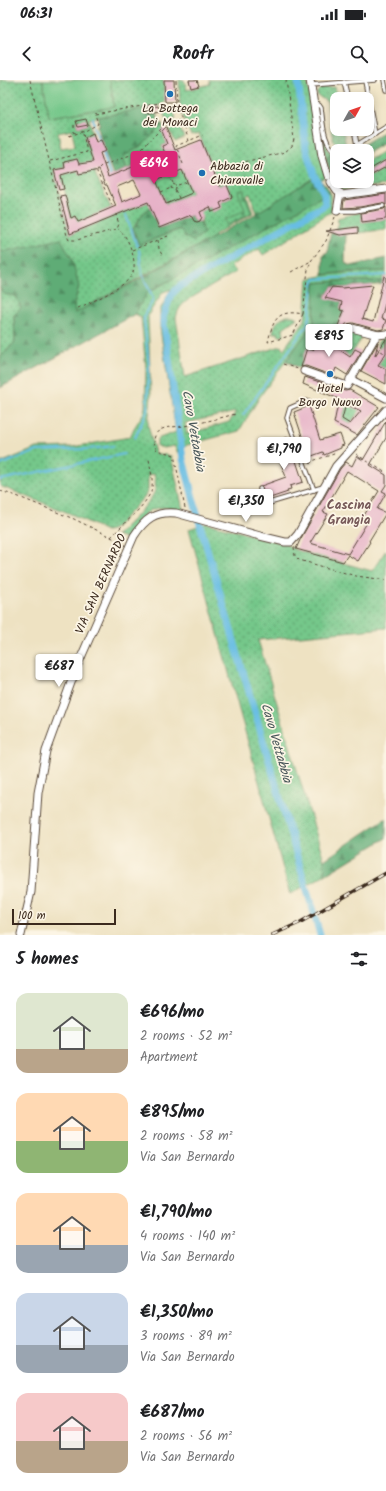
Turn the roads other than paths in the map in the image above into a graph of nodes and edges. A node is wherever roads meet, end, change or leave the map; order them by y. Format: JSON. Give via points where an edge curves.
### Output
{"nodes":[{"id":1,"x":375,"y":80,"type":"edge"},
{"id":2,"x":384,"y":80,"type":"edge"},
{"id":3,"x":365,"y":81,"type":"edge"},
{"id":4,"x":344,"y":82,"type":"junction"},
{"id":5,"x":310,"y":83,"type":"edge"},
{"id":6,"x":386,"y":90,"type":"edge"},
{"id":7,"x":346,"y":92,"type":"edge"},
{"id":8,"x":313,"y":102,"type":"junction"},
{"id":9,"x":386,"y":127,"type":"edge"},
{"id":10,"x":375,"y":134,"type":"junction"},
{"id":11,"x":359,"y":144,"type":"edge"},
{"id":12,"x":330,"y":149,"type":"edge"},
{"id":13,"x":386,"y":189,"type":"edge"},
{"id":14,"x":340,"y":193,"type":"junction"},
{"id":15,"x":383,"y":206,"type":"dead end"},
{"id":16,"x":337,"y":211,"type":"joint"},
{"id":17,"x":352,"y":328,"type":"dead end"},
{"id":18,"x":382,"y":335,"type":"edge"},
{"id":19,"x":304,"y":371,"type":"road end"},
{"id":20,"x":350,"y":379,"type":"junction"},
{"id":21,"x":386,"y":398,"type":"edge"},
{"id":22,"x":313,"y":403,"type":"dead end"},
{"id":23,"x":386,"y":410,"type":"edge"},
{"id":24,"x":324,"y":487,"type":"junction"},
{"id":25,"x":260,"y":489,"type":"dead end"},
{"id":26,"x":314,"y":490,"type":"junction"},
{"id":27,"x":21,"y":935,"type":"edge"}],
"edges":[{"from":1,"to":3,"type":"lane"},
{"from":2,"to":6,"type":"lane"},
{"from":3,"to":4,"type":"lane"},
{"from":3,"to":10,"type":"lane"},
{"from":4,"to":5,"type":"lane"},
{"from":4,"to":7,"type":"lane"},
{"from":5,"to":8,"type":"street"},
{"from":8,"to":12,"type":"lane","via":[[321,108]]},
{"from":8,"to":14,"type":"street","via":[[322,156],[329,179]]},
{"from":9,"to":10,"type":"lane"},
{"from":10,"to":11,"type":"lane"},
{"from":13,"to":14,"type":"street","via":[[345,195]]},
{"from":14,"to":16,"type":"street"},
{"from":15,"to":16,"type":"lane"},
{"from":17,"to":18,"type":"street"},
{"from":18,"to":20,"type":"street","via":[[374,339]]},
{"from":19,"to":20,"type":"street","via":[[347,386]]},
{"from":20,"to":21,"type":"street"},
{"from":22,"to":26,"type":"lane","via":[[306,401],[290,408],[288,418]]},
{"from":23,"to":24,"type":"street","via":[[336,466]]},
{"from":24,"to":26,"type":"lane"},
{"from":24,"to":27,"type":"street","name":"VIA SAN BERNARDO","via":[[291,542],[166,512],[156,514],[140,527],[129,546],[76,669],[46,751],[38,793],[31,892]]},
{"from":25,"to":26,"type":"lane","via":[[266,504]]}]}
